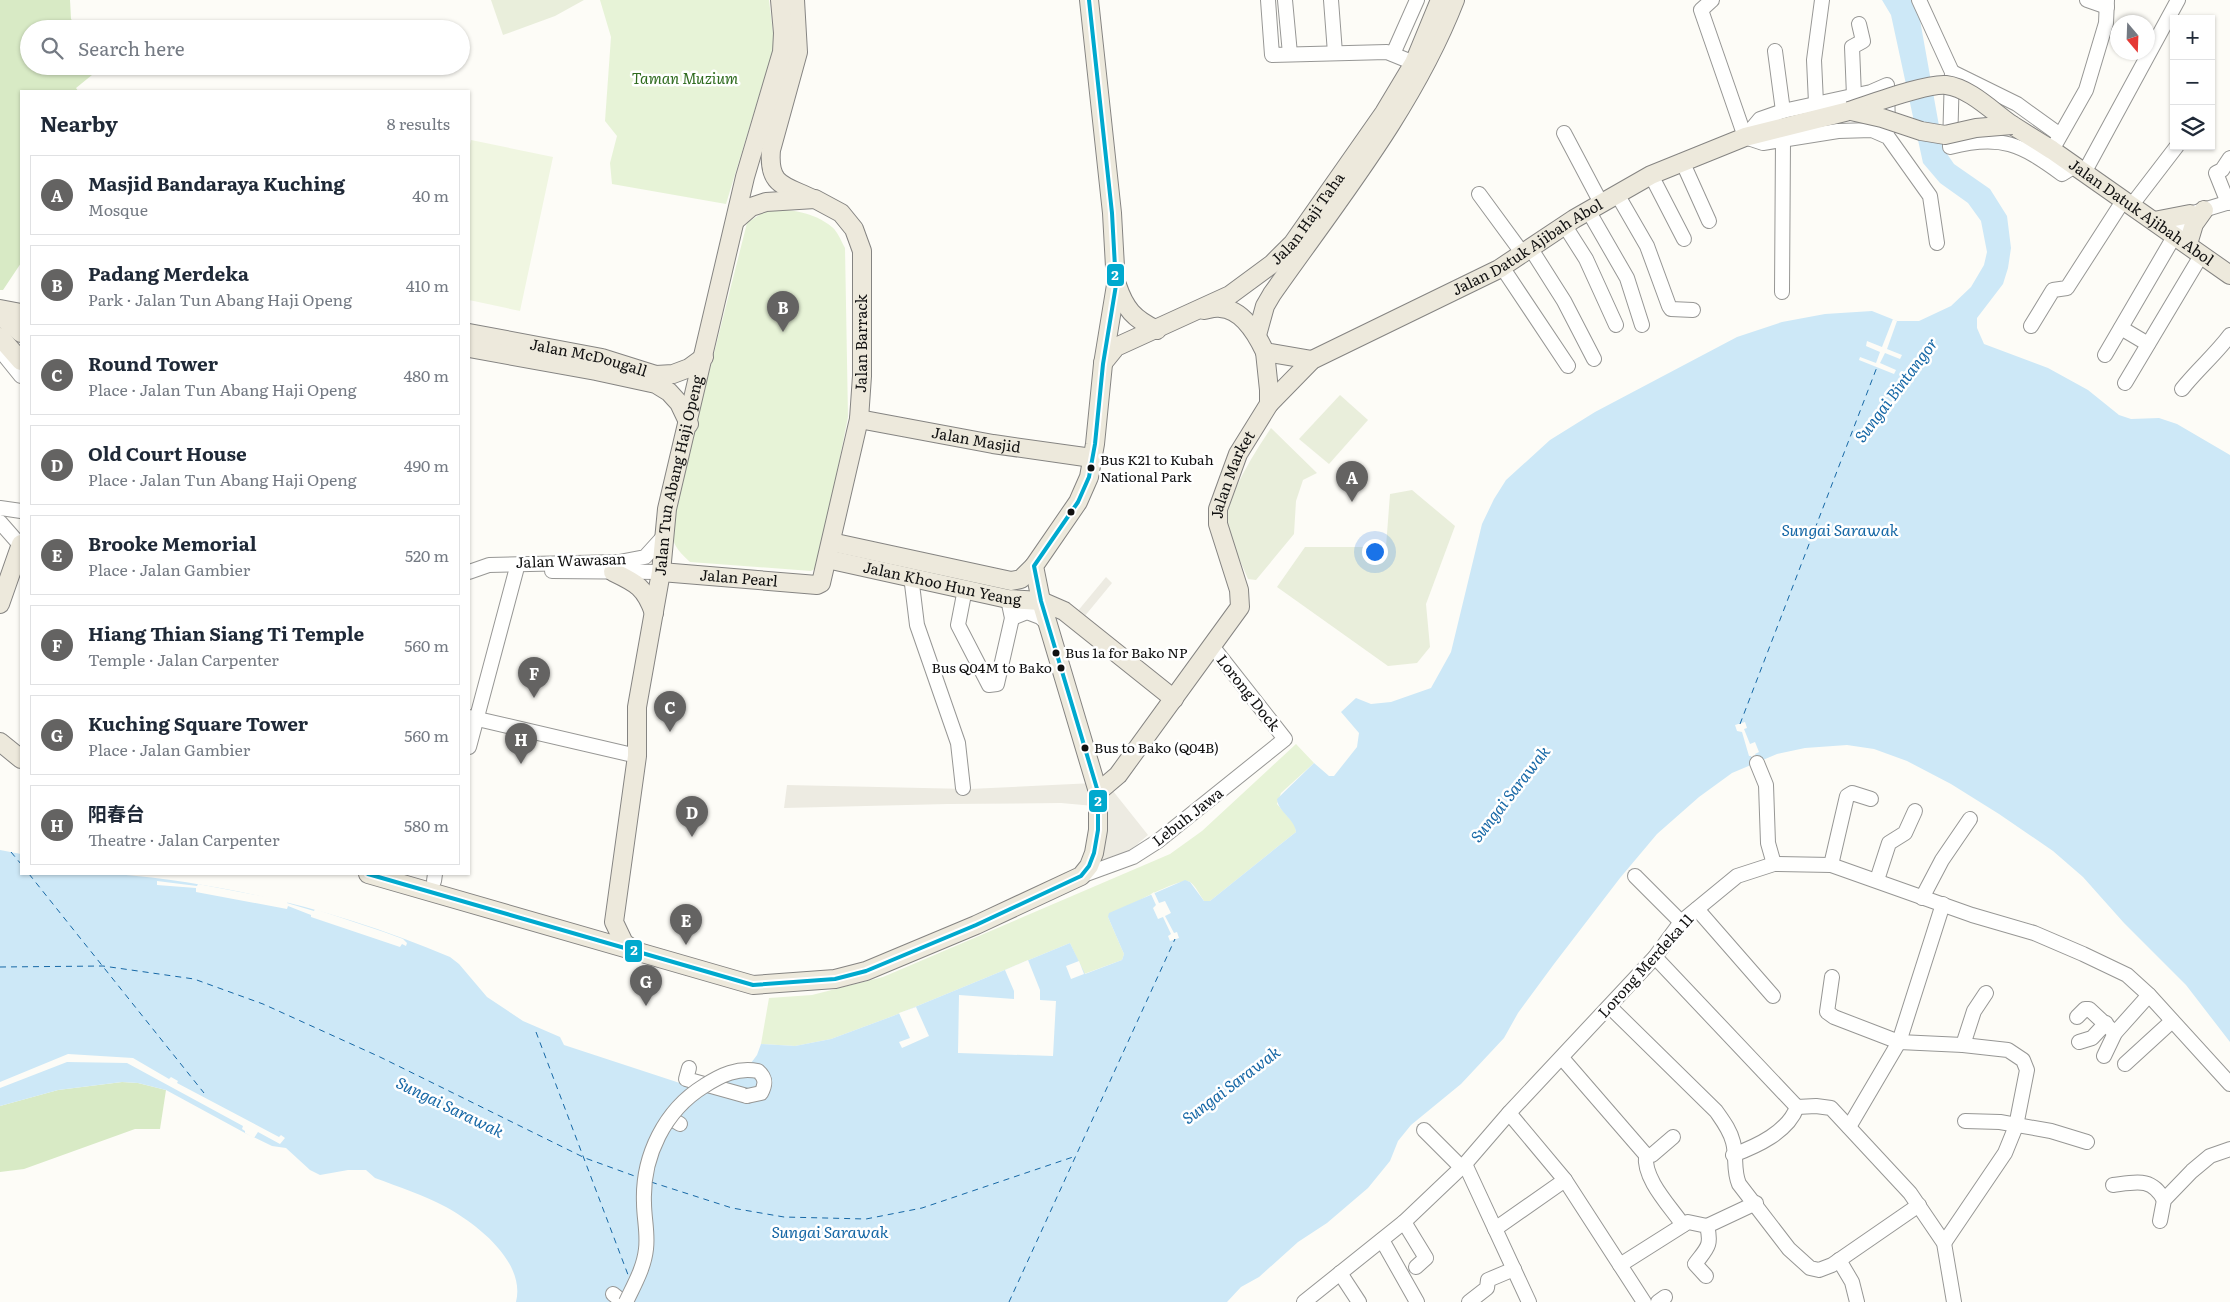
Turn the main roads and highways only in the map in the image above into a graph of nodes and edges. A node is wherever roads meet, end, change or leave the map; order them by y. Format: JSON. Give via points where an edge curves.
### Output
{"nodes":[{"id":1,"x":780,"y":0,"type":"edge"},
{"id":2,"x":795,"y":0,"type":"edge"},
{"id":3,"x":1089,"y":0,"type":"edge"},
{"id":4,"x":1440,"y":0,"type":"edge"},
{"id":5,"x":1455,"y":0,"type":"edge"},
{"id":6,"x":1852,"y":103,"type":"junction"},
{"id":7,"x":2012,"y":125,"type":"junction"},
{"id":8,"x":815,"y":199,"type":"junction"},
{"id":9,"x":736,"y":220,"type":"junction"},
{"id":10,"x":2154,"y":220,"type":"junction"},
{"id":11,"x":2188,"y":244,"type":"junction"},
{"id":12,"x":2230,"y":275,"type":"edge"},
{"id":13,"x":1116,"y":285,"type":"junction"},
{"id":14,"x":0,"y":309,"type":"edge"},
{"id":15,"x":1199,"y":311,"type":"junction"},
{"id":16,"x":20,"y":314,"type":"edge"},
{"id":17,"x":0,"y":316,"type":"edge"},
{"id":18,"x":1157,"y":330,"type":"junction"},
{"id":19,"x":20,"y":332,"type":"edge"},
{"id":20,"x":470,"y":333,"type":"edge"},
{"id":21,"x":1256,"y":335,"type":"junction"},
{"id":22,"x":0,"y":337,"type":"edge"},
{"id":23,"x":470,"y":348,"type":"edge"},
{"id":24,"x":14,"y":352,"type":"edge"},
{"id":25,"x":1265,"y":352,"type":"junction"},
{"id":26,"x":704,"y":357,"type":"junction"},
{"id":27,"x":1312,"y":360,"type":"junction"},
{"id":28,"x":1103,"y":364,"type":"junction"},
{"id":29,"x":1269,"y":404,"type":"junction"},
{"id":30,"x":859,"y":419,"type":"junction"},
{"id":31,"x":688,"y":424,"type":"junction"},
{"id":32,"x":1092,"y":458,"type":"junction"},
{"id":33,"x":20,"y":548,"type":"edge"},
{"id":34,"x":829,"y":550,"type":"junction"},
{"id":35,"x":1034,"y":566,"type":"junction"},
{"id":36,"x":613,"y":572,"type":"road end"},
{"id":37,"x":661,"y":572,"type":"junction"},
{"id":38,"x":817,"y":585,"type":"joint"},
{"id":39,"x":1041,"y":601,"type":"junction"},
{"id":40,"x":0,"y":604,"type":"edge"},
{"id":41,"x":1064,"y":611,"type":"junction"},
{"id":42,"x":654,"y":613,"type":"junction"},
{"id":43,"x":1048,"y":624,"type":"junction"},
{"id":44,"x":1174,"y":699,"type":"junction"},
{"id":45,"x":0,"y":745,"type":"edge"},
{"id":46,"x":20,"y":758,"type":"edge"},
{"id":47,"x":1088,"y":758,"type":"junction"},
{"id":48,"x":20,"y":768,"type":"edge"},
{"id":49,"x":1118,"y":775,"type":"junction"},
{"id":50,"x":1098,"y":792,"type":"junction"},
{"id":51,"x":372,"y":875,"type":"edge"},
{"id":52,"x":419,"y":875,"type":"edge"},
{"id":53,"x":434,"y":877,"type":"edge"},
{"id":54,"x":614,"y":922,"type":"junction"},
{"id":55,"x":635,"y":950,"type":"junction"}],
"edges":[{"from":1,"to":9,"type":"main road","name":"Jalan Tun Abang Haji Openg","via":[[782,52],[744,177]]},
{"from":2,"to":8,"type":"main road","via":[[798,52],[769,166],[782,185]]},
{"from":3,"to":13,"type":"main road","via":[[1112,213]]},
{"from":4,"to":15,"type":"main road","name":"Jalan Haji Taha","via":[[1414,63],[1384,112],[1292,243],[1272,264],[1230,295]]},
{"from":5,"to":21,"type":"main road","name":"Jalan Haji Taha","via":[[1419,81],[1272,294]]},
{"from":6,"to":7,"type":"main road","bridge":true,"via":[[1921,132],[1945,135]]},
{"from":6,"to":7,"type":"main road","name":"Jalan Datuk Ajibah Abol","bridge":true,"via":[[1946,85],[1967,92]]},
{"from":6,"to":27,"type":"main road","name":"Jalan Datuk Ajibah Abol","via":[[1745,137],[1650,175],[1502,267]]},
{"from":7,"to":10,"type":"main road","name":"Jalan Datuk Ajibah Abol","via":[[2056,143],[2080,170]]},
{"from":8,"to":9,"type":"main road","via":[[766,202],[752,207]]},
{"from":8,"to":30,"type":"main road","name":"Jalan Barrack","via":[[841,213],[854,229],[862,251]]},
{"from":9,"to":26,"type":"main road","name":"Jalan Tun Abang Haji Openg"},
{"from":10,"to":11,"type":"main road","name":"Jalan Datuk Ajibah Abol"},
{"from":10,"to":11,"type":"main road","via":[[2197,212]]},
{"from":11,"to":12,"type":"main road","name":"Jalan Datuk Ajibah Abol"},
{"from":13,"to":18,"type":"main road","via":[[1124,305],[1141,323]]},
{"from":13,"to":28,"type":"main road","name":"Jalan Khoo Hun Yeang"},
{"from":14,"to":16,"type":"main road"},
{"from":15,"to":18,"type":"main road","name":"Jalan Haji Taha"},
{"from":15,"to":21,"type":"main road","via":[[1221,308],[1242,318]]},
{"from":17,"to":19,"type":"main road"},
{"from":18,"to":28,"type":"main road","name":"Jalan Haji Taha","via":[[1116,347]]},
{"from":20,"to":26,"type":"main road","name":"Jalan McDougall","via":[[602,358],[656,375],[690,368]]},
{"from":21,"to":25,"type":"main road"},
{"from":22,"to":24,"type":"main road"},
{"from":23,"to":31,"type":"main road","name":"Jalan McDougall","via":[[656,384],[679,403]]},
{"from":25,"to":27,"type":"main road"},
{"from":25,"to":29,"type":"main road"},
{"from":26,"to":31,"type":"main road","name":"Jalan Tun Abang Haji Openg"},
{"from":27,"to":29,"type":"main road","name":"Jalan Datuk Ajibah Abol"},
{"from":28,"to":32,"type":"main road","name":"Jalan Khoo Hun Yeang"},
{"from":29,"to":44,"type":"main road","name":"Jalan Market","via":[[1238,454],[1218,509],[1218,524],[1239,590],[1240,607]]},
{"from":30,"to":32,"type":"main road","name":"Jalan Masjid","via":[[993,444]]},
{"from":30,"to":34,"type":"main road","name":"Jalan Barrack"},
{"from":31,"to":37,"type":"main road","name":"Jalan Tun Abang Haji Openg","via":[[667,509]]},
{"from":32,"to":35,"type":"main road","name":"Jalan Khoo Hun Yeang","via":[[1089,478],[1078,502]]},
{"from":33,"to":40,"type":"main road"},
{"from":34,"to":35,"type":"main road","name":"Jalan Khoo Hun Yeang","via":[[1011,581],[1021,579]]},
{"from":34,"to":38,"type":"main road","name":"Jalan Barrack","via":[[822,582]]},
{"from":34,"to":39,"type":"main road","name":"Jalan Khoo Hun Yeang","via":[[965,589],[1008,599]]},
{"from":35,"to":39,"type":"main road"},
{"from":36,"to":42,"type":"main road","via":[[643,589]]},
{"from":37,"to":38,"type":"main road","name":"Jalan Pearl"},
{"from":37,"to":42,"type":"main road","name":"Jalan Tun Abang Haji Openg"},
{"from":39,"to":41,"type":"main road","name":"Jalan Khoo Hun Yeang"},
{"from":39,"to":43,"type":"main road"},
{"from":41,"to":43,"type":"main road","via":[[1052,616]]},
{"from":41,"to":44,"type":"main road","name":"Jalan Khoo Hun Yeang"},
{"from":42,"to":54,"type":"main road","name":"Jalan Tun Abang Haji Openg","via":[[637,707],[637,756]]},
{"from":43,"to":47,"type":"main road"},
{"from":44,"to":49,"type":"main road","name":"Jalan Market"},
{"from":45,"to":46,"type":"main road"},
{"from":45,"to":48,"type":"main road"},
{"from":47,"to":49,"type":"main road"},
{"from":47,"to":50,"type":"main road"},
{"from":49,"to":50,"type":"main road","name":"Jalan Market"},
{"from":50,"to":55,"type":"main road","via":[[1094,853],[1081,876],[866,971],[835,979],[753,985]]},
{"from":51,"to":55,"type":"main road"},
{"from":52,"to":53,"type":"main road"},
{"from":53,"to":54,"type":"main road","via":[[591,926],[604,927]]},
{"from":54,"to":55,"type":"main road","via":[[624,943]]}]}
